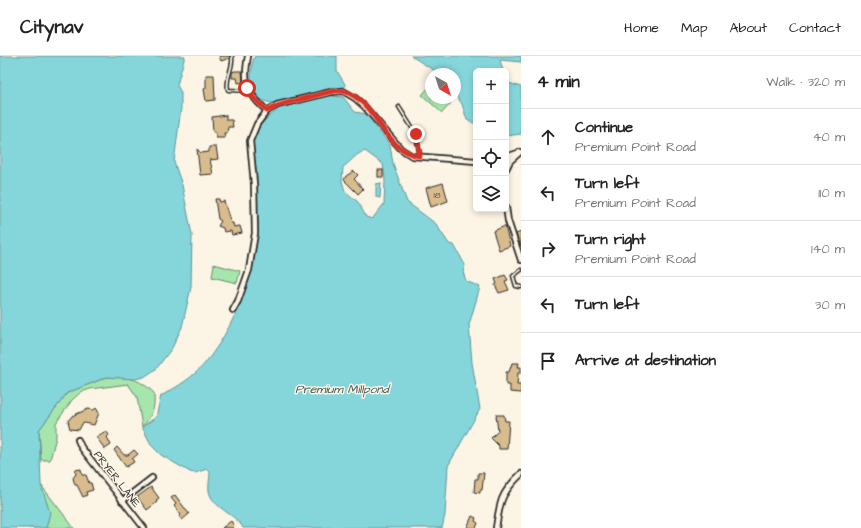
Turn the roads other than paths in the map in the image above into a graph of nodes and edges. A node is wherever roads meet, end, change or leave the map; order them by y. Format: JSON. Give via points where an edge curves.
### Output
{"nodes":[{"id":1,"x":232,"y":56,"type":"edge"},
{"id":2,"x":248,"y":56,"type":"edge"},
{"id":3,"x":248,"y":91,"type":"junction"},
{"id":4,"x":399,"y":107,"type":"dead end"},
{"id":5,"x":267,"y":111,"type":"junction"},
{"id":6,"x":520,"y":152,"type":"edge"},
{"id":7,"x":420,"y":156,"type":"junction"},
{"id":8,"x":509,"y":156,"type":"edge"},
{"id":9,"x":473,"y":161,"type":"edge"},
{"id":10,"x":509,"y":163,"type":"edge"},
{"id":11,"x":507,"y":212,"type":"edge"},
{"id":12,"x":521,"y":260,"type":"edge"},
{"id":13,"x":521,"y":270,"type":"edge"},
{"id":14,"x":521,"y":287,"type":"edge"},
{"id":15,"x":233,"y":310,"type":"dead end"},
{"id":16,"x":78,"y":440,"type":"dead end"},
{"id":17,"x":521,"y":474,"type":"edge"},
{"id":18,"x":152,"y":478,"type":"dead end"},
{"id":19,"x":122,"y":501,"type":"junction"},
{"id":20,"x":144,"y":528,"type":"edge"},
{"id":21,"x":496,"y":528,"type":"edge"}],
"edges":[{"from":1,"to":3,"type":"lane","via":[[228,90]]},
{"from":2,"to":3,"type":"street","via":[[245,81]]},
{"from":3,"to":5,"type":"street"},
{"from":4,"to":7,"type":"lane","via":[[416,134]]},
{"from":5,"to":7,"type":"street","via":[[277,105],[331,92],[344,92],[355,98],[401,149],[412,156]]},
{"from":5,"to":15,"type":"street","via":[[257,124],[250,142],[255,234],[249,270]]},
{"from":6,"to":8,"type":"street"},
{"from":6,"to":10,"type":"street"},
{"from":7,"to":9,"type":"street"},
{"from":11,"to":12,"type":"street"},
{"from":13,"to":14,"type":"lane","via":[[513,276],[516,286]]},
{"from":16,"to":19,"type":"street","name":"PRYER LANE"},
{"from":17,"to":21,"type":"street","via":[[503,495]]},
{"from":18,"to":19,"type":"street"},
{"from":19,"to":20,"type":"street","name":"PRYER LANE"}]}
